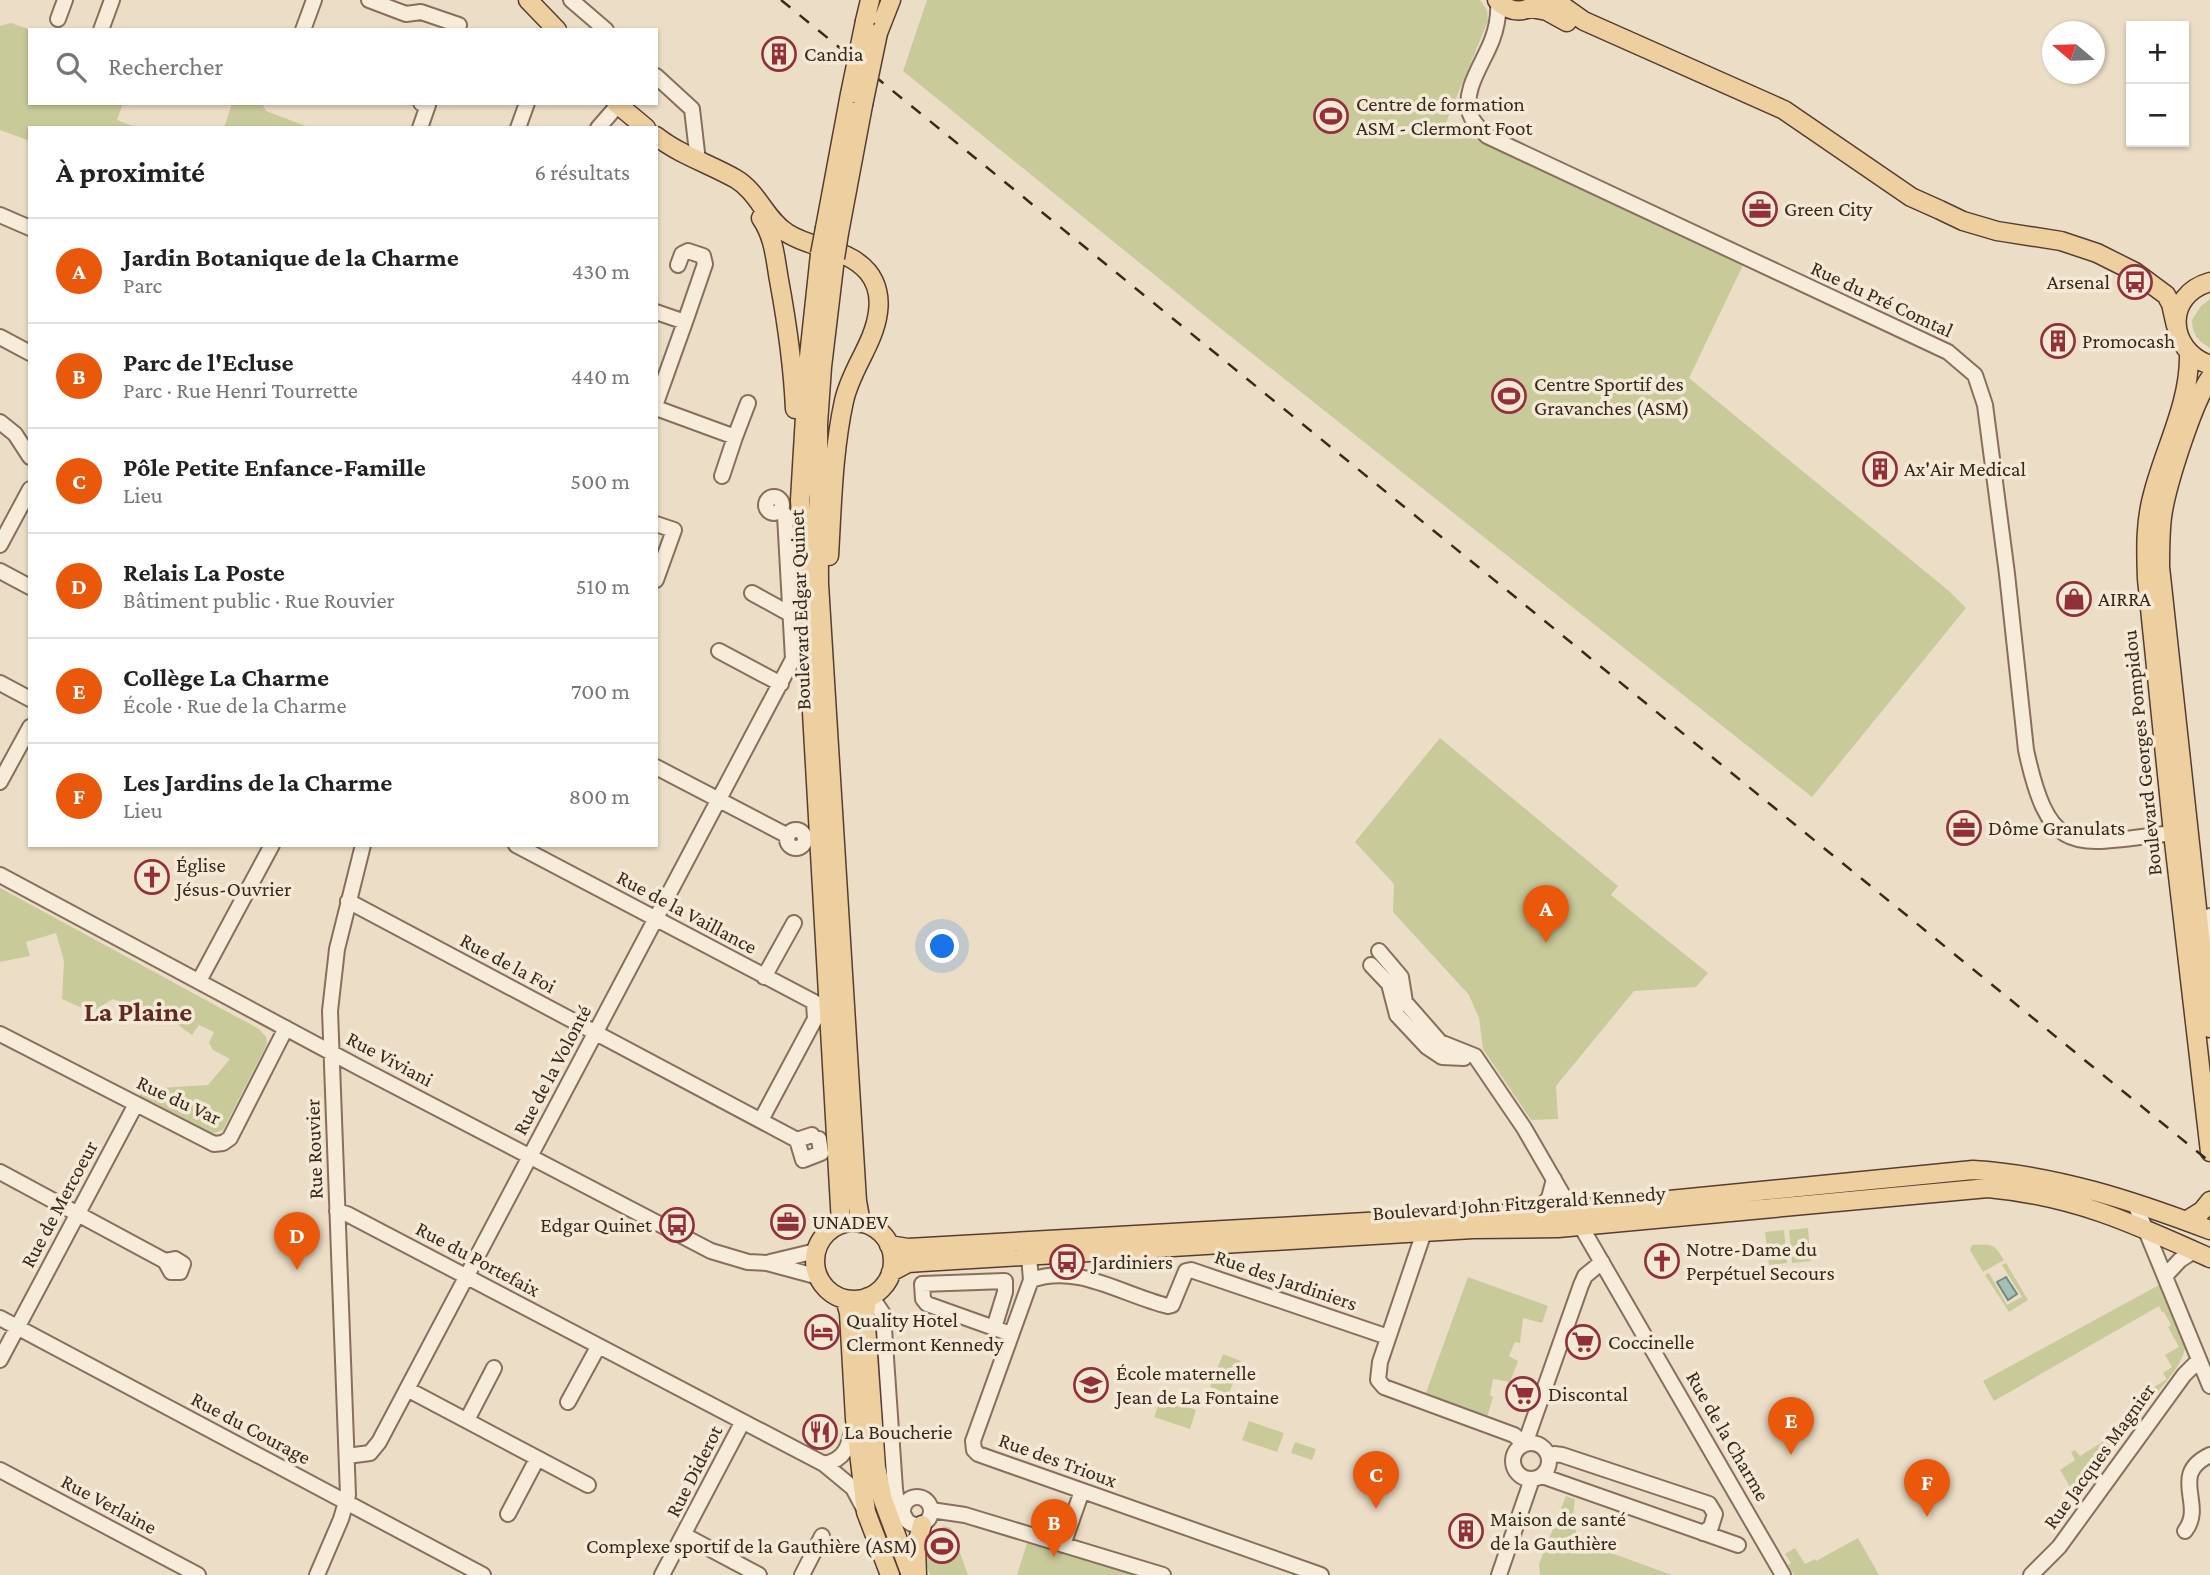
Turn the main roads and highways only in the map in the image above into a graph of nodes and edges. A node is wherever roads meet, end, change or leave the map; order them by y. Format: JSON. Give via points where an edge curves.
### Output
{"nodes":[{"id":1,"x":528,"y":0,"type":"edge"},
{"id":2,"x":869,"y":0,"type":"edge"},
{"id":3,"x":885,"y":0,"type":"edge"},
{"id":4,"x":891,"y":0,"type":"edge"},
{"id":5,"x":1554,"y":0,"type":"edge"},
{"id":6,"x":1498,"y":1,"type":"edge"},
{"id":7,"x":1529,"y":6,"type":"edge"},
{"id":8,"x":872,"y":27,"type":"junction"},
{"id":9,"x":555,"y":28,"type":"edge"},
{"id":10,"x":618,"y":105,"type":"edge"},
{"id":11,"x":644,"y":126,"type":"edge"},
{"id":12,"x":658,"y":137,"type":"edge"},
{"id":13,"x":1826,"y":137,"type":"junction"},
{"id":14,"x":722,"y":174,"type":"junction"},
{"id":15,"x":827,"y":256,"type":"junction"},
{"id":16,"x":2145,"y":279,"type":"junction"},
{"id":17,"x":2206,"y":283,"type":"edge"},
{"id":18,"x":2176,"y":326,"type":"junction"},
{"id":19,"x":2189,"y":354,"type":"junction"},
{"id":20,"x":2210,"y":366,"type":"edge"},
{"id":21,"x":2210,"y":378,"type":"edge"},
{"id":22,"x":800,"y":478,"type":"junction"},
{"id":23,"x":826,"y":702,"type":"junction"},
{"id":24,"x":2209,"y":1004,"type":"edge"},
{"id":25,"x":2210,"y":1028,"type":"edge"},
{"id":26,"x":2210,"y":1152,"type":"edge"},
{"id":27,"x":2210,"y":1201,"type":"edge"},
{"id":28,"x":1576,"y":1217,"type":"junction"},
{"id":29,"x":2186,"y":1221,"type":"junction"},
{"id":30,"x":861,"y":1223,"type":"junction"},
{"id":31,"x":841,"y":1224,"type":"junction"},
{"id":32,"x":2210,"y":1230,"type":"edge"},
{"id":33,"x":1055,"y":1241,"type":"junction"},
{"id":34,"x":889,"y":1245,"type":"junction"},
{"id":35,"x":2205,"y":1251,"type":"edge"},
{"id":36,"x":1029,"y":1256,"type":"junction"},
{"id":37,"x":891,"y":1272,"type":"junction"},
{"id":38,"x":869,"y":1297,"type":"junction"},
{"id":39,"x":845,"y":1299,"type":"junction"},
{"id":40,"x":927,"y":1517,"type":"road end"},
{"id":41,"x":890,"y":1575,"type":"edge"},
{"id":42,"x":911,"y":1575,"type":"edge"},
{"id":43,"x":917,"y":1575,"type":"edge"}],
"edges":[{"from":1,"to":9,"type":"main road"},
{"from":2,"to":8,"type":"main road"},
{"from":3,"to":8,"type":"main road","name":"Boulevard Edgar Quinet"},
{"from":4,"to":8,"type":"main road"},
{"from":5,"to":13,"type":"main road","via":[[1584,21],[1784,110]]},
{"from":6,"to":7,"type":"main road"},
{"from":7,"to":13,"type":"main road"},
{"from":8,"to":15,"type":"main road","name":"Boulevard Edgar Quinet","bridge":true},
{"from":10,"to":11,"type":"main road"},
{"from":12,"to":14,"type":"main road"},
{"from":13,"to":16,"type":"main road","via":[[1911,197],[1963,221],[2061,241],[2097,253]]},
{"from":14,"to":22,"type":"main road","via":[[751,202],[771,233],[793,361]]},
{"from":14,"to":23,"type":"main road","via":[[737,180],[787,234],[854,259],[870,273],[878,292],[874,332],[844,400],[839,436],[829,568]]},
{"from":15,"to":22,"type":"main road","name":"Boulevard Edgar Quinet","via":[[808,366]]},
{"from":15,"to":23,"type":"main road","name":"Boulevard Edgar Quinet","via":[[818,424],[819,584]]},
{"from":16,"to":17,"type":"main road","via":[[2177,287]]},
{"from":16,"to":18,"type":"main road","via":[[2166,295]]},
{"from":17,"to":18,"type":"main road","via":[[2183,301]]},
{"from":18,"to":19,"type":"main road"},
{"from":19,"to":20,"type":"main road"},
{"from":19,"to":26,"type":"main road","name":"Boulevard Georges Pompidou","via":[[2188,387],[2152,495],[2147,579]]},
{"from":21,"to":24,"type":"main road","name":"Boulevard Georges Pompidou","via":[[2166,497],[2160,567]]},
{"from":22,"to":31,"type":"main road","name":"Boulevard Edgar Quinet"},
{"from":23,"to":30,"type":"main road","name":"Boulevard Edgar Quinet"},
{"from":24,"to":25,"type":"main road","name":"Boulevard Georges Pompidou"},
{"from":27,"to":29,"type":"main road"},
{"from":28,"to":29,"type":"main road","name":"Boulevard John Fitzgerald Kennedy","via":[[1973,1170],[2037,1177]]},
{"from":28,"to":33,"type":"main road","name":"Boulevard John Fitzgerald Kennedy","via":[[1535,1212]]},
{"from":28,"to":35,"type":"main road","name":"Boulevard John Fitzgerald Kennedy","via":[[1987,1188],[2058,1198]]},
{"from":28,"to":36,"type":"main road","name":"Boulevard John Fitzgerald Kennedy","via":[[1424,1232]]},
{"from":29,"to":32,"type":"main road","name":"Boulevard John Fitzgerald Kennedy"},
{"from":30,"to":31,"type":"main road"},
{"from":30,"to":34,"type":"main road","via":[[873,1227]]},
{"from":31,"to":39,"type":"main road","via":[[825,1235],[815,1264],[828,1290]]},
{"from":33,"to":34,"type":"main road","name":"Boulevard John Fitzgerald Kennedy"},
{"from":33,"to":36,"type":"main road"},
{"from":34,"to":37,"type":"main road"},
{"from":36,"to":37,"type":"main road","name":"Boulevard John Fitzgerald Kennedy","via":[[908,1263]]},
{"from":37,"to":38,"type":"main road","via":[[887,1282]]},
{"from":38,"to":39,"type":"main road"},
{"from":38,"to":42,"type":"main road","via":[[866,1337],[876,1467],[883,1500]]},
{"from":39,"to":41,"type":"main road","via":[[866,1512]]},
{"from":40,"to":43,"type":"main road","via":[[916,1546]]}]}
